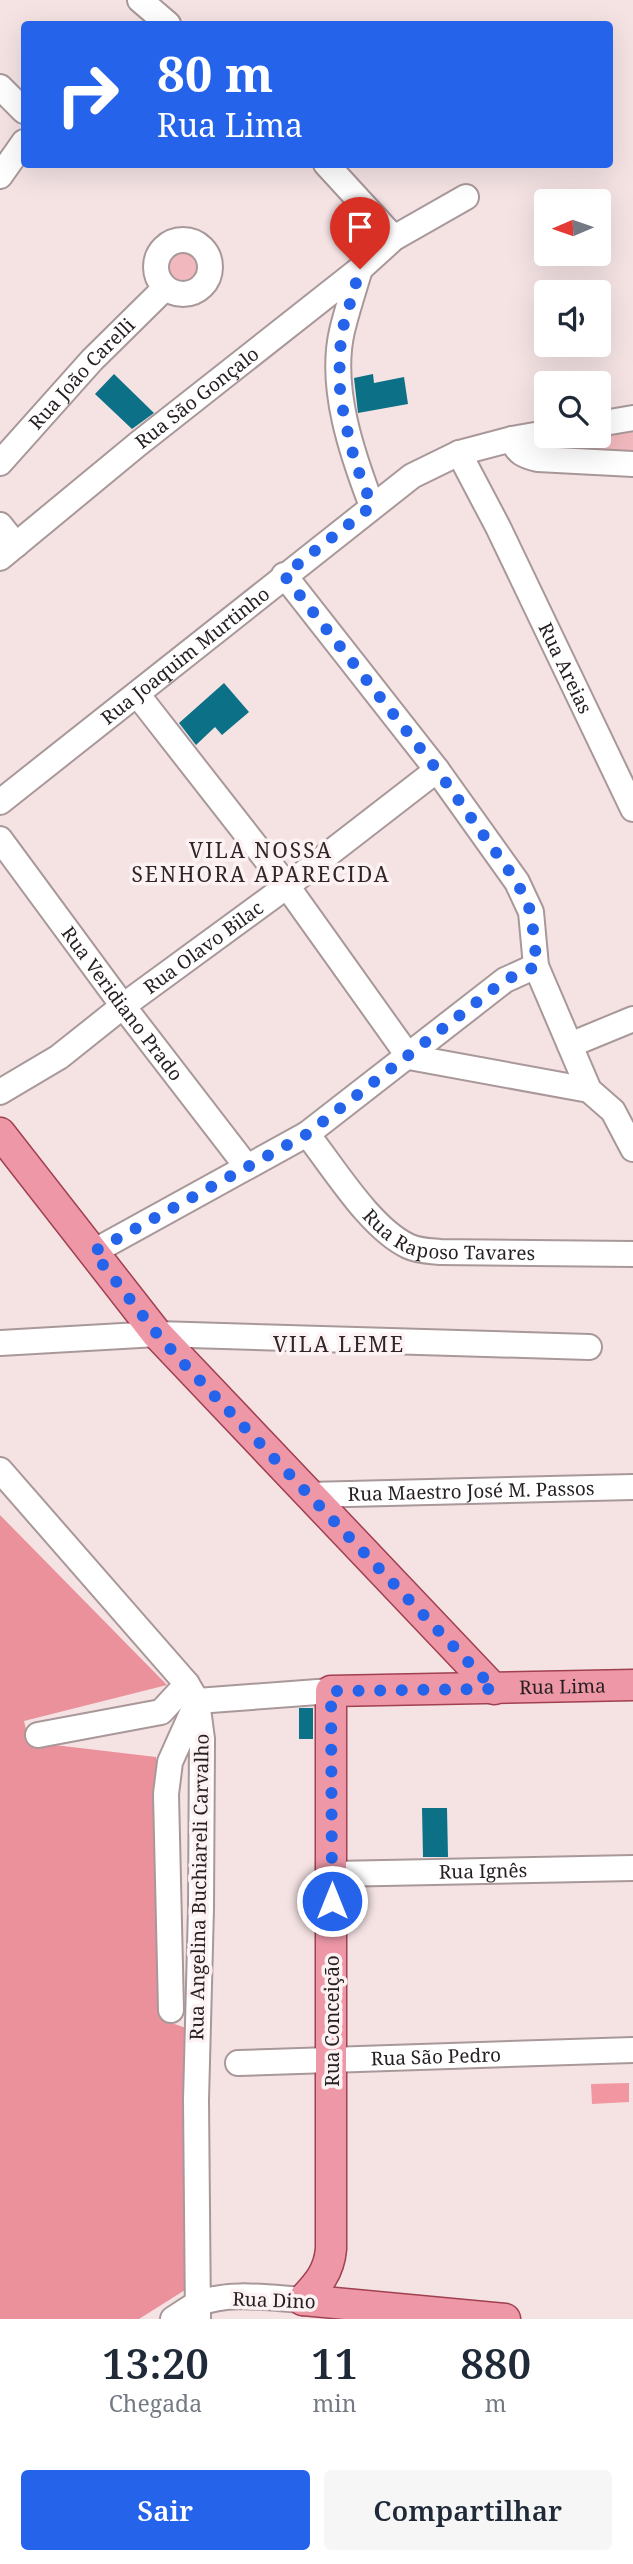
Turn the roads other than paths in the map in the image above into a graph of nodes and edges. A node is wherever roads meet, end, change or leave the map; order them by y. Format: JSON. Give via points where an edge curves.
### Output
{"nodes":[{"id":1,"x":146,"y":2,"type":"edge"},
{"id":2,"x":165,"y":21,"type":"edge"},
{"id":3,"x":0,"y":87,"type":"edge"},
{"id":4,"x":21,"y":108,"type":"edge"},
{"id":5,"x":21,"y":146,"type":"edge"},
{"id":6,"x":330,"y":168,"type":"edge"},
{"id":7,"x":0,"y":176,"type":"edge"},
{"id":8,"x":466,"y":198,"type":"dead end"},
{"id":9,"x":394,"y":238,"type":"junction"},
{"id":10,"x":360,"y":269,"type":"junction"},
{"id":11,"x":165,"y":288,"type":"dead end"},
{"id":12,"x":633,"y":418,"type":"edge"},
{"id":13,"x":611,"y":422,"type":"edge"},
{"id":14,"x":534,"y":435,"type":"edge"},
{"id":15,"x":512,"y":439,"type":"junction"},
{"id":16,"x":469,"y":450,"type":"junction"},
{"id":17,"x":0,"y":463,"type":"edge"},
{"id":18,"x":633,"y":464,"type":"edge"},
{"id":19,"x":372,"y":506,"type":"junction"},
{"id":20,"x":0,"y":524,"type":"edge"},
{"id":21,"x":8,"y":551,"type":"edge"},
{"id":22,"x":284,"y":575,"type":"junction"},
{"id":23,"x":137,"y":694,"type":"junction"},
{"id":24,"x":437,"y":770,"type":"junction"},
{"id":25,"x":631,"y":799,"type":"edge"},
{"id":26,"x":0,"y":802,"type":"edge"},
{"id":27,"x":0,"y":839,"type":"edge"},
{"id":28,"x":287,"y":887,"type":"junction"},
{"id":29,"x":537,"y":966,"type":"junction"},
{"id":30,"x":123,"y":1006,"type":"junction"},
{"id":31,"x":633,"y":1019,"type":"edge"},
{"id":32,"x":570,"y":1045,"type":"junction"},
{"id":33,"x":409,"y":1057,"type":"junction"},
{"id":34,"x":589,"y":1090,"type":"junction"},
{"id":35,"x":0,"y":1092,"type":"edge"},
{"id":36,"x":623,"y":1112,"type":"edge"},
{"id":37,"x":0,"y":1133,"type":"edge"},
{"id":38,"x":307,"y":1134,"type":"junction"},
{"id":39,"x":631,"y":1143,"type":"edge"},
{"id":40,"x":247,"y":1167,"type":"junction"},
{"id":41,"x":93,"y":1252,"type":"junction"},
{"id":42,"x":633,"y":1254,"type":"edge"},
{"id":43,"x":157,"y":1334,"type":"junction"},
{"id":44,"x":0,"y":1343,"type":"edge"},
{"id":45,"x":589,"y":1347,"type":"dead end"},
{"id":46,"x":0,"y":1470,"type":"edge"},
{"id":47,"x":633,"y":1487,"type":"edge"},
{"id":48,"x":308,"y":1495,"type":"junction"},
{"id":49,"x":633,"y":1685,"type":"edge"},
{"id":50,"x":494,"y":1689,"type":"junction"},
{"id":51,"x":331,"y":1691,"type":"junction"},
{"id":52,"x":192,"y":1693,"type":"junction"},
{"id":53,"x":38,"y":1735,"type":"dead end"},
{"id":54,"x":633,"y":1868,"type":"edge"},
{"id":55,"x":333,"y":1874,"type":"junction"},
{"id":56,"x":171,"y":2010,"type":"dead end"},
{"id":57,"x":633,"y":2050,"type":"edge"},
{"id":58,"x":331,"y":2060,"type":"junction"},
{"id":59,"x":239,"y":2063,"type":"dead end"},
{"id":60,"x":297,"y":2309,"type":"edge"},
{"id":61,"x":198,"y":2312,"type":"edge"},
{"id":62,"x":456,"y":2317,"type":"edge"},
{"id":63,"x":173,"y":2319,"type":"edge"},
{"id":64,"x":505,"y":2319,"type":"edge"}],
"edges":[{"from":1,"to":2,"type":"street"},
{"from":3,"to":4,"type":"street"},
{"from":5,"to":7,"type":"street"},
{"from":6,"to":9,"type":"street"},
{"from":8,"to":9,"type":"street","name":"Rua São Gonçalo"},
{"from":9,"to":10,"type":"street","name":"Rua São Gonçalo"},
{"from":10,"to":19,"type":"street","via":[[341,334],[339,382],[355,462]]},
{"from":10,"to":21,"type":"street","name":"Rua São Gonçalo"},
{"from":11,"to":17,"type":"street","name":"Rua João Carelli","via":[[92,360]]},
{"from":12,"to":13,"type":"street"},
{"from":14,"to":15,"type":"street","name":"Rua Joaquim Murtinho"},
{"from":15,"to":16,"type":"street","name":"Rua Joaquim Murtinho"},
{"from":15,"to":18,"type":"street","via":[[523,456]]},
{"from":16,"to":19,"type":"street","name":"Rua Joaquim Murtinho","via":[[412,476]]},
{"from":16,"to":25,"type":"street","name":"Rua Areias","via":[[498,527]]},
{"from":19,"to":22,"type":"street","name":"Rua Joaquim Murtinho"},
{"from":20,"to":21,"type":"street"},
{"from":22,"to":23,"type":"street","name":"Rua Joaquim Murtinho"},
{"from":22,"to":24,"type":"street"},
{"from":23,"to":26,"type":"street","name":"Rua Joaquim Murtinho"},
{"from":23,"to":28,"type":"street"},
{"from":24,"to":28,"type":"street","name":"Rua Olavo Bilac"},
{"from":24,"to":29,"type":"street","via":[[517,882],[531,912]]},
{"from":27,"to":30,"type":"street","name":"Rua Veridiano Prado"},
{"from":28,"to":30,"type":"street","name":"Rua Olavo Bilac"},
{"from":28,"to":33,"type":"street"},
{"from":29,"to":32,"type":"street"},
{"from":29,"to":33,"type":"street","via":[[505,980]]},
{"from":30,"to":35,"type":"street","name":"Rua Olavo Bilac","via":[[59,1056]]},
{"from":30,"to":40,"type":"street","name":"Rua Veridiano Prado"},
{"from":31,"to":32,"type":"street"},
{"from":32,"to":34,"type":"street"},
{"from":33,"to":34,"type":"street"},
{"from":33,"to":38,"type":"street"},
{"from":34,"to":36,"type":"street"},
{"from":36,"to":39,"type":"street"},
{"from":37,"to":41,"type":"main road"},
{"from":38,"to":40,"type":"street"},
{"from":38,"to":42,"type":"street","name":"Rua Raposo Tavares","via":[[374,1220],[391,1237],[412,1248]]},
{"from":40,"to":41,"type":"street"},
{"from":41,"to":43,"type":"main road"},
{"from":43,"to":44,"type":"street"},
{"from":43,"to":45,"type":"street"},
{"from":43,"to":48,"type":"main road"},
{"from":46,"to":52,"type":"street"},
{"from":47,"to":48,"type":"street","name":"Rua Maestro José M. Passos"},
{"from":48,"to":50,"type":"main road"},
{"from":49,"to":50,"type":"main road","name":"Rua Lima"},
{"from":50,"to":51,"type":"main road","name":"Rua Lima"},
{"from":51,"to":52,"type":"street","name":"Rua Lima"},
{"from":51,"to":55,"type":"main road","name":"Rua Conceição"},
{"from":52,"to":53,"type":"street","via":[[161,1712]]},
{"from":52,"to":56,"type":"street","name":"Rua Angelina Buchiareli Carvalho","via":[[170,1762],[166,1794]]},
{"from":52,"to":61,"type":"street","name":"Rua Angelina Buchiareli Carvalho","via":[[202,1739]]},
{"from":54,"to":55,"type":"street","name":"Rua Ignês"},
{"from":55,"to":58,"type":"main road","name":"Rua Conceição"},
{"from":57,"to":58,"type":"street","name":"Rua São Pedro"},
{"from":58,"to":59,"type":"street","name":"Rua São Pedro"},
{"from":58,"to":60,"type":"main road","name":"Rua Conceição","via":[[330,2260],[322,2279]]},
{"from":60,"to":61,"type":"street","name":"Rua Dino","via":[[248,2297],[219,2299]]},
{"from":60,"to":62,"type":"main road","name":"Rua Dino"},
{"from":61,"to":63,"type":"street","name":"Rua Dino"},
{"from":62,"to":64,"type":"main road","name":"Rua Dino"}]}
